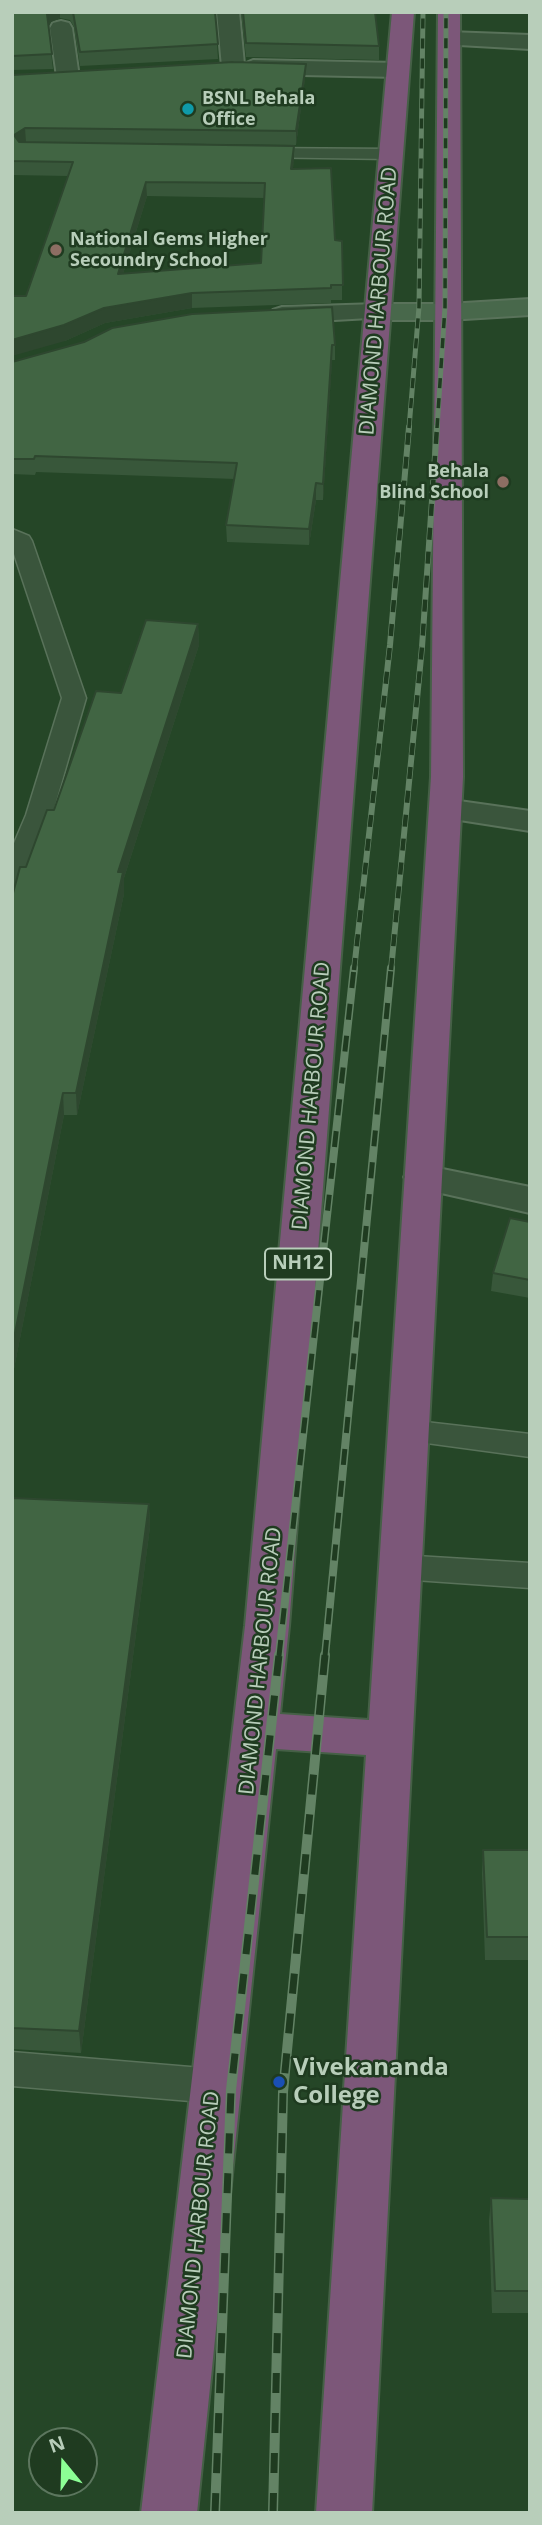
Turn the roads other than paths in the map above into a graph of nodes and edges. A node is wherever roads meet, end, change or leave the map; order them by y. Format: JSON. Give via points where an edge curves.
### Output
{"nodes":[{"id":1,"x":228,"y":12,"type":"edge"},
{"id":2,"x":403,"y":12,"type":"edge"},
{"id":3,"x":449,"y":26,"type":"edge"},
{"id":4,"x":61,"y":28,"type":"dead end"},
{"id":5,"x":530,"y":42,"type":"edge"},
{"id":6,"x":233,"y":67,"type":"junction"},
{"id":7,"x":207,"y":68,"type":"edge"},
{"id":8,"x":398,"y":70,"type":"junction"},
{"id":9,"x":92,"y":75,"type":"edge"},
{"id":10,"x":68,"y":76,"type":"junction"},
{"id":11,"x":40,"y":78,"type":"edge"},
{"id":12,"x":234,"y":152,"type":"edge"},
{"id":13,"x":391,"y":154,"type":"junction"},
{"id":14,"x":530,"y":307,"type":"edge"},
{"id":15,"x":378,"y":312,"type":"junction"},
{"id":16,"x":448,"y":312,"type":"junction"},
{"id":17,"x":255,"y":315,"type":"edge"},
{"id":18,"x":12,"y":536,"type":"edge"},
{"id":19,"x":445,"y":809,"type":"junction"},
{"id":20,"x":530,"y":821,"type":"edge"},
{"id":21,"x":12,"y":878,"type":"edge"},
{"id":22,"x":423,"y":1177,"type":"junction"},
{"id":23,"x":530,"y":1200,"type":"edge"},
{"id":24,"x":408,"y":1431,"type":"junction"},
{"id":25,"x":530,"y":1446,"type":"edge"},
{"id":26,"x":400,"y":1567,"type":"junction"},
{"id":27,"x":530,"y":1576,"type":"edge"},
{"id":28,"x":255,"y":1730,"type":"junction"},
{"id":29,"x":390,"y":1739,"type":"junction"},
{"id":30,"x":12,"y":2069,"type":"edge"},
{"id":31,"x":214,"y":2086,"type":"junction"},
{"id":32,"x":169,"y":2513,"type":"edge"},
{"id":33,"x":344,"y":2513,"type":"edge"}],
"edges":[{"from":1,"to":6,"type":"street"},
{"from":2,"to":8,"type":"highway","name":"DIAMOND HARBOUR ROAD","number":"NH12"},
{"from":3,"to":5,"type":"street"},
{"from":3,"to":16,"type":"highway"},
{"from":4,"to":10,"type":"street"},
{"from":6,"to":7,"type":"street"},
{"from":6,"to":8,"type":"street"},
{"from":8,"to":13,"type":"highway","name":"DIAMOND HARBOUR ROAD","number":"NH12"},
{"from":9,"to":10,"type":"street"},
{"from":10,"to":11,"type":"street"},
{"from":12,"to":13,"type":"lane"},
{"from":13,"to":15,"type":"highway","name":"DIAMOND HARBOUR ROAD","number":"NH12"},
{"from":14,"to":16,"type":"street"},
{"from":15,"to":16,"type":"street"},
{"from":15,"to":17,"type":"street"},
{"from":15,"to":28,"type":"highway","name":"DIAMOND HARBOUR ROAD","number":"NH12"},
{"from":16,"to":19,"type":"highway"},
{"from":18,"to":21,"type":"lane","via":[[21,541],[74,698],[39,815]]},
{"from":19,"to":20,"type":"street"},
{"from":19,"to":22,"type":"highway"},
{"from":22,"to":23,"type":"street"},
{"from":22,"to":24,"type":"highway"},
{"from":24,"to":25,"type":"lane"},
{"from":24,"to":26,"type":"highway"},
{"from":26,"to":27,"type":"lane"},
{"from":26,"to":29,"type":"highway"},
{"from":28,"to":29,"type":"highway"},
{"from":28,"to":31,"type":"highway","name":"DIAMOND HARBOUR ROAD","number":"NH12"},
{"from":29,"to":33,"type":"highway"},
{"from":30,"to":31,"type":"lane"},
{"from":31,"to":32,"type":"highway","name":"DIAMOND HARBOUR ROAD","number":"NH12"}]}
